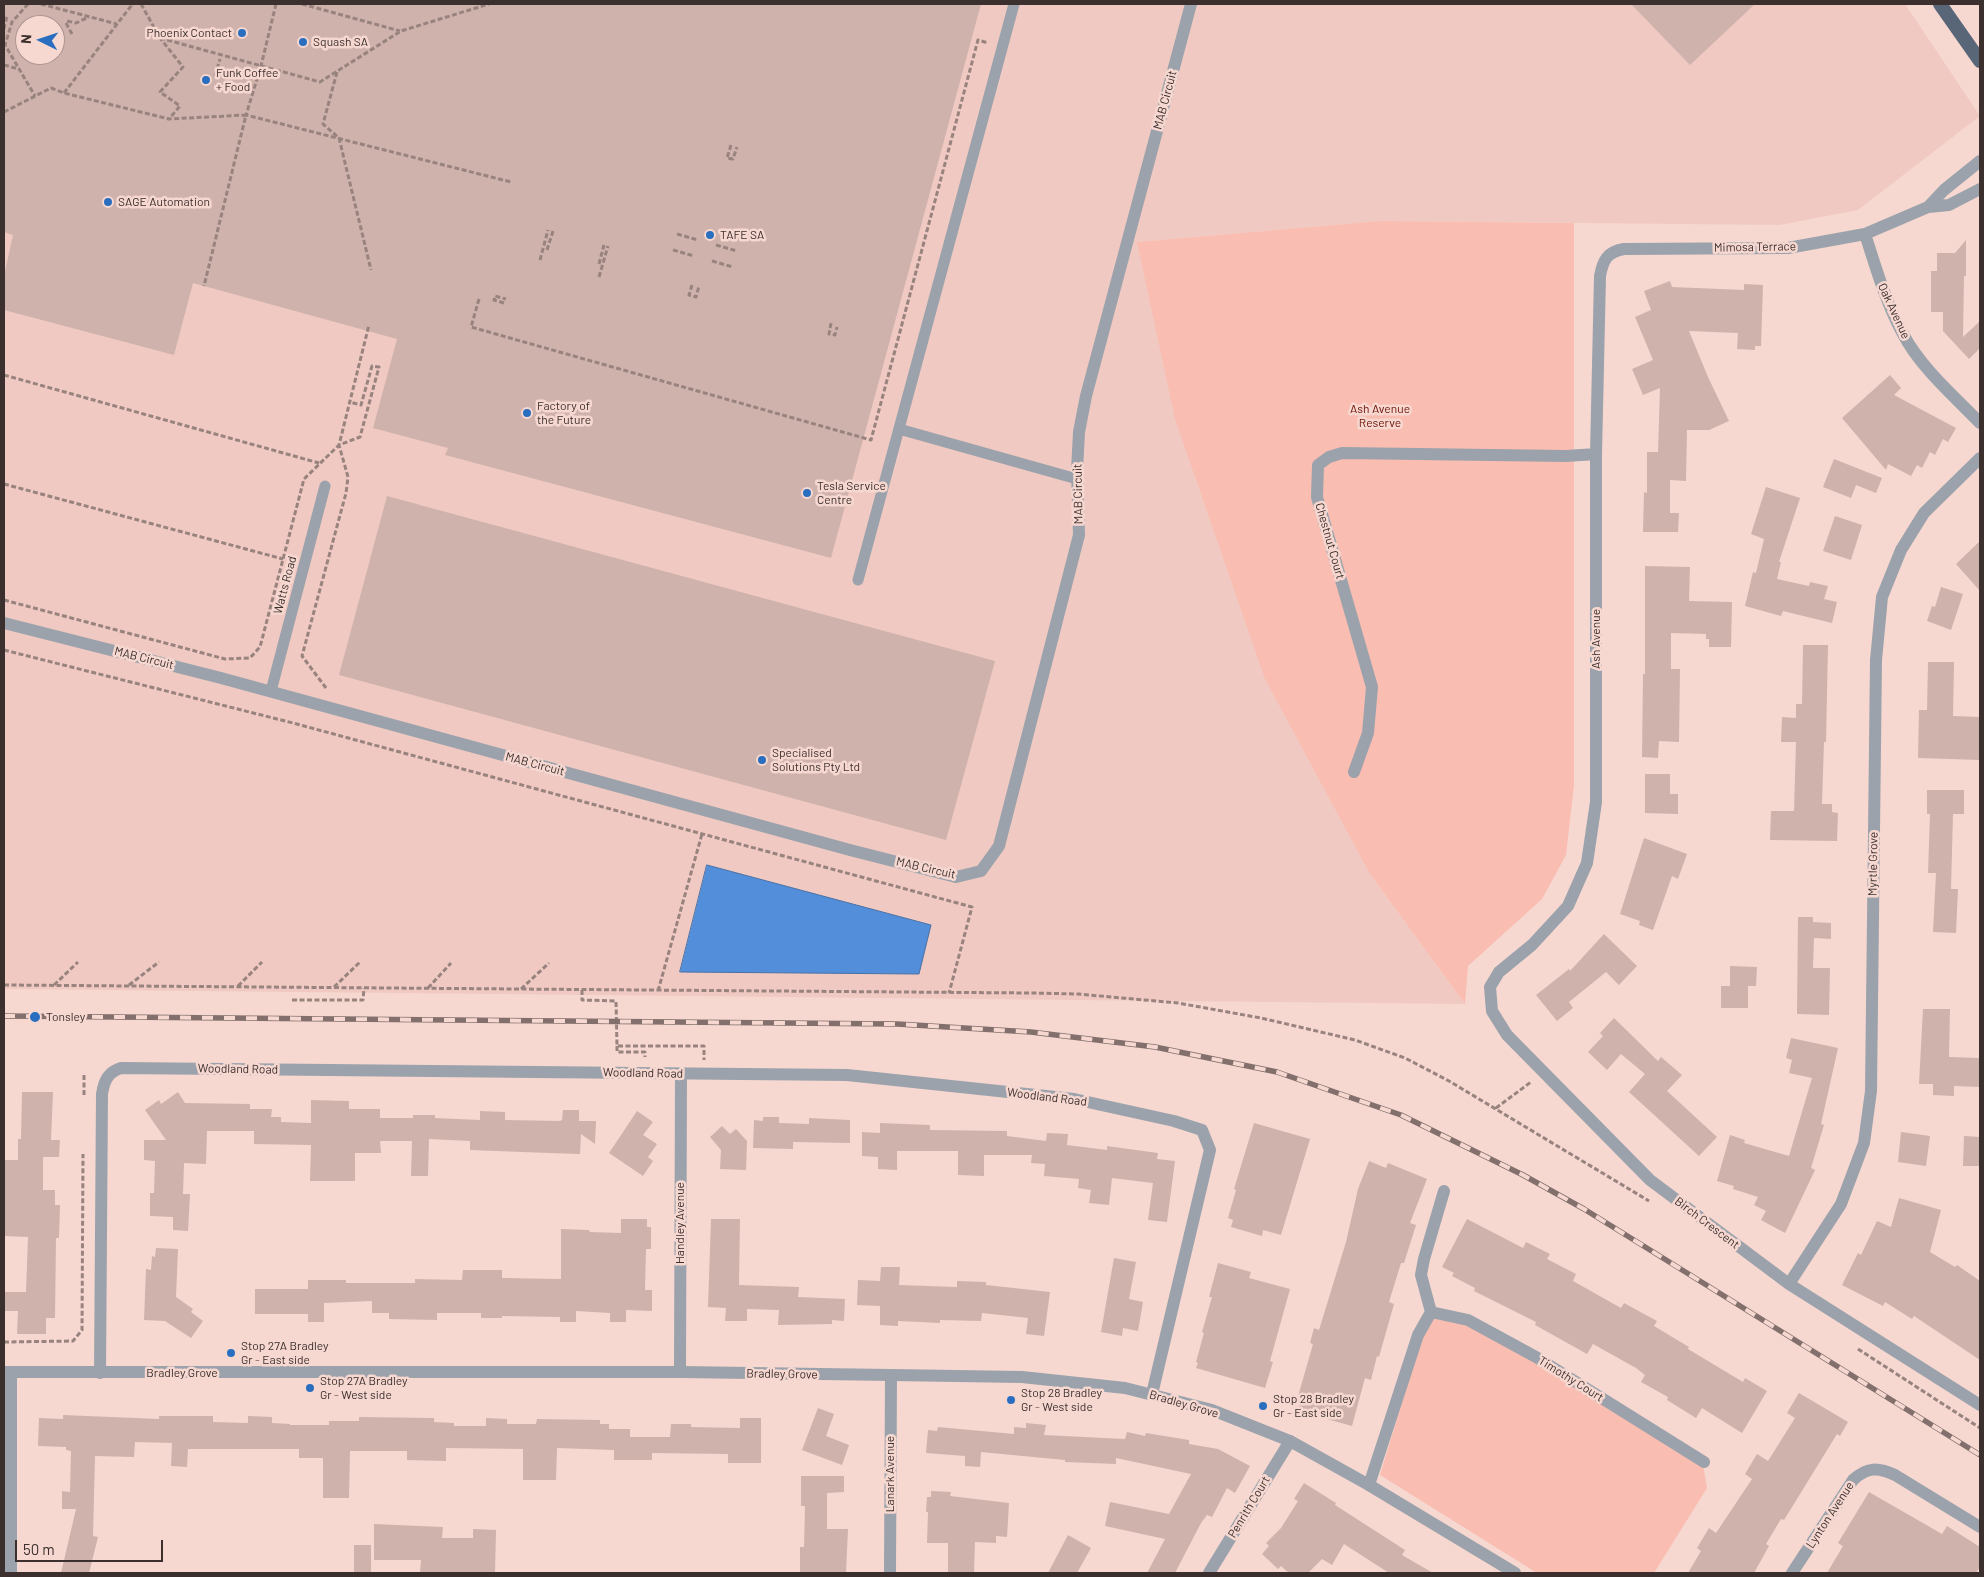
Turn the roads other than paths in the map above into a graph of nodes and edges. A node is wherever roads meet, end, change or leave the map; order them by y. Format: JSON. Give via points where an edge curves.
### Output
{"nodes":[{"id":1,"x":1014,"y":4,"type":"edge"},
{"id":2,"x":1191,"y":4,"type":"edge"},
{"id":3,"x":1940,"y":4,"type":"edge"},
{"id":4,"x":1980,"y":61,"type":"edge"},
{"id":5,"x":1980,"y":162,"type":"edge"},
{"id":6,"x":1980,"y":190,"type":"edge"},
{"id":7,"x":1928,"y":207,"type":"junction"},
{"id":8,"x":1865,"y":234,"type":"junction"},
{"id":9,"x":1606,"y":256,"type":"joint"},
{"id":10,"x":1980,"y":423,"type":"edge"},
{"id":11,"x":899,"y":429,"type":"junction"},
{"id":12,"x":1596,"y":454,"type":"junction"},
{"id":13,"x":1980,"y":458,"type":"edge"},
{"id":14,"x":1077,"y":479,"type":"junction"},
{"id":15,"x":326,"y":486,"type":"dead end"},
{"id":16,"x":858,"y":580,"type":"dead end"},
{"id":17,"x":4,"y":623,"type":"edge"},
{"id":18,"x":271,"y":691,"type":"junction"},
{"id":19,"x":1354,"y":772,"type":"dead end"},
{"id":20,"x":1490,"y":987,"type":"joint"},
{"id":21,"x":681,"y":1073,"type":"junction"},
{"id":22,"x":1444,"y":1191,"type":"dead end"},
{"id":23,"x":1789,"y":1284,"type":"junction"},
{"id":24,"x":1431,"y":1312,"type":"junction"},
{"id":25,"x":7,"y":1372,"type":"edge"},
{"id":26,"x":680,"y":1372,"type":"junction"},
{"id":27,"x":100,"y":1373,"type":"junction"},
{"id":28,"x":891,"y":1375,"type":"junction"},
{"id":29,"x":1152,"y":1394,"type":"junction"},
{"id":30,"x":1980,"y":1405,"type":"edge"},
{"id":31,"x":1290,"y":1441,"type":"junction"},
{"id":32,"x":1704,"y":1462,"type":"dead end"},
{"id":33,"x":1370,"y":1485,"type":"junction"},
{"id":34,"x":1980,"y":1527,"type":"edge"},
{"id":35,"x":11,"y":1573,"type":"edge"},
{"id":36,"x":890,"y":1573,"type":"edge"},
{"id":37,"x":1209,"y":1573,"type":"edge"},
{"id":38,"x":1514,"y":1573,"type":"edge"},
{"id":39,"x":1792,"y":1573,"type":"edge"}],
"edges":[{"from":1,"to":11,"type":"lane"},
{"from":2,"to":14,"type":"street","name":"MAB Circuit","via":[[1086,396],[1079,432]]},
{"from":3,"to":4,"type":"highway"},
{"from":5,"to":7,"type":"street","name":"Mimosa Terrace"},
{"from":6,"to":7,"type":"street","name":"Mimosa Terrace","via":[[1949,205]]},
{"from":7,"to":8,"type":"street","name":"Mimosa Terrace"},
{"from":8,"to":9,"type":"street","name":"Mimosa Terrace","via":[[1788,248],[1624,249]]},
{"from":8,"to":10,"type":"street","name":"Oak Avenue","via":[[1903,335],[1928,369]]},
{"from":9,"to":12,"type":"street","name":"Ash Avenue","via":[[1600,276]]},
{"from":11,"to":14,"type":"lane"},
{"from":11,"to":16,"type":"lane"},
{"from":12,"to":19,"type":"street","name":"Chestnut Court","via":[[1342,453],[1318,465],[1317,497],[1372,687],[1368,733]]},
{"from":12,"to":20,"type":"street","name":"Ash Avenue","via":[[1596,802],[1587,863],[1568,906],[1532,945],[1499,972]]},
{"from":13,"to":23,"type":"street","name":"Myrtle Grove","via":[[1924,513],[1901,550],[1882,596],[1876,660],[1871,1091],[1864,1143],[1841,1204]]},
{"from":14,"to":18,"type":"street","name":"MAB Circuit","via":[[1079,535],[999,846],[981,871],[956,877]]},
{"from":15,"to":18,"type":"lane","name":"Watts Road"},
{"from":17,"to":18,"type":"street","name":"MAB Circuit"},
{"from":20,"to":23,"type":"street","name":"Birch Crescent","via":[[1492,1011],[1507,1035],[1650,1180]]},
{"from":21,"to":26,"type":"street","name":"Handley Avenue"},
{"from":21,"to":27,"type":"street","name":"Woodland Road","via":[[121,1068],[113,1071],[104,1084],[102,1094]]},
{"from":21,"to":29,"type":"street","name":"Woodland Road","via":[[848,1075],[1074,1099],[1202,1130],[1210,1150]]},
{"from":22,"to":24,"type":"street","via":[[1421,1275]]},
{"from":23,"to":30,"type":"street","name":"Birch Crescent"},
{"from":24,"to":32,"type":"street","name":"Timothy Court","via":[[1468,1320],[1536,1357]]},
{"from":24,"to":33,"type":"street","via":[[1418,1334]]},
{"from":25,"to":27,"type":"street","name":"Bradley Grove"},
{"from":25,"to":35,"type":"street"},
{"from":26,"to":27,"type":"street","name":"Bradley Grove"},
{"from":26,"to":28,"type":"street","name":"Bradley Grove"},
{"from":28,"to":29,"type":"street","name":"Bradley Grove","via":[[1022,1377]]},
{"from":28,"to":36,"type":"street","name":"Lanark Avenue"},
{"from":29,"to":31,"type":"street","name":"Bradley Grove","via":[[1212,1410]]},
{"from":31,"to":33,"type":"street","name":"Bradley Grove"},
{"from":31,"to":37,"type":"street","name":"Penrith Court"},
{"from":33,"to":38,"type":"street","name":"Bradley Grove"},
{"from":34,"to":39,"type":"street","name":"Lynton Avenue","via":[[1895,1475],[1883,1469],[1869,1468],[1853,1480]]}]}
